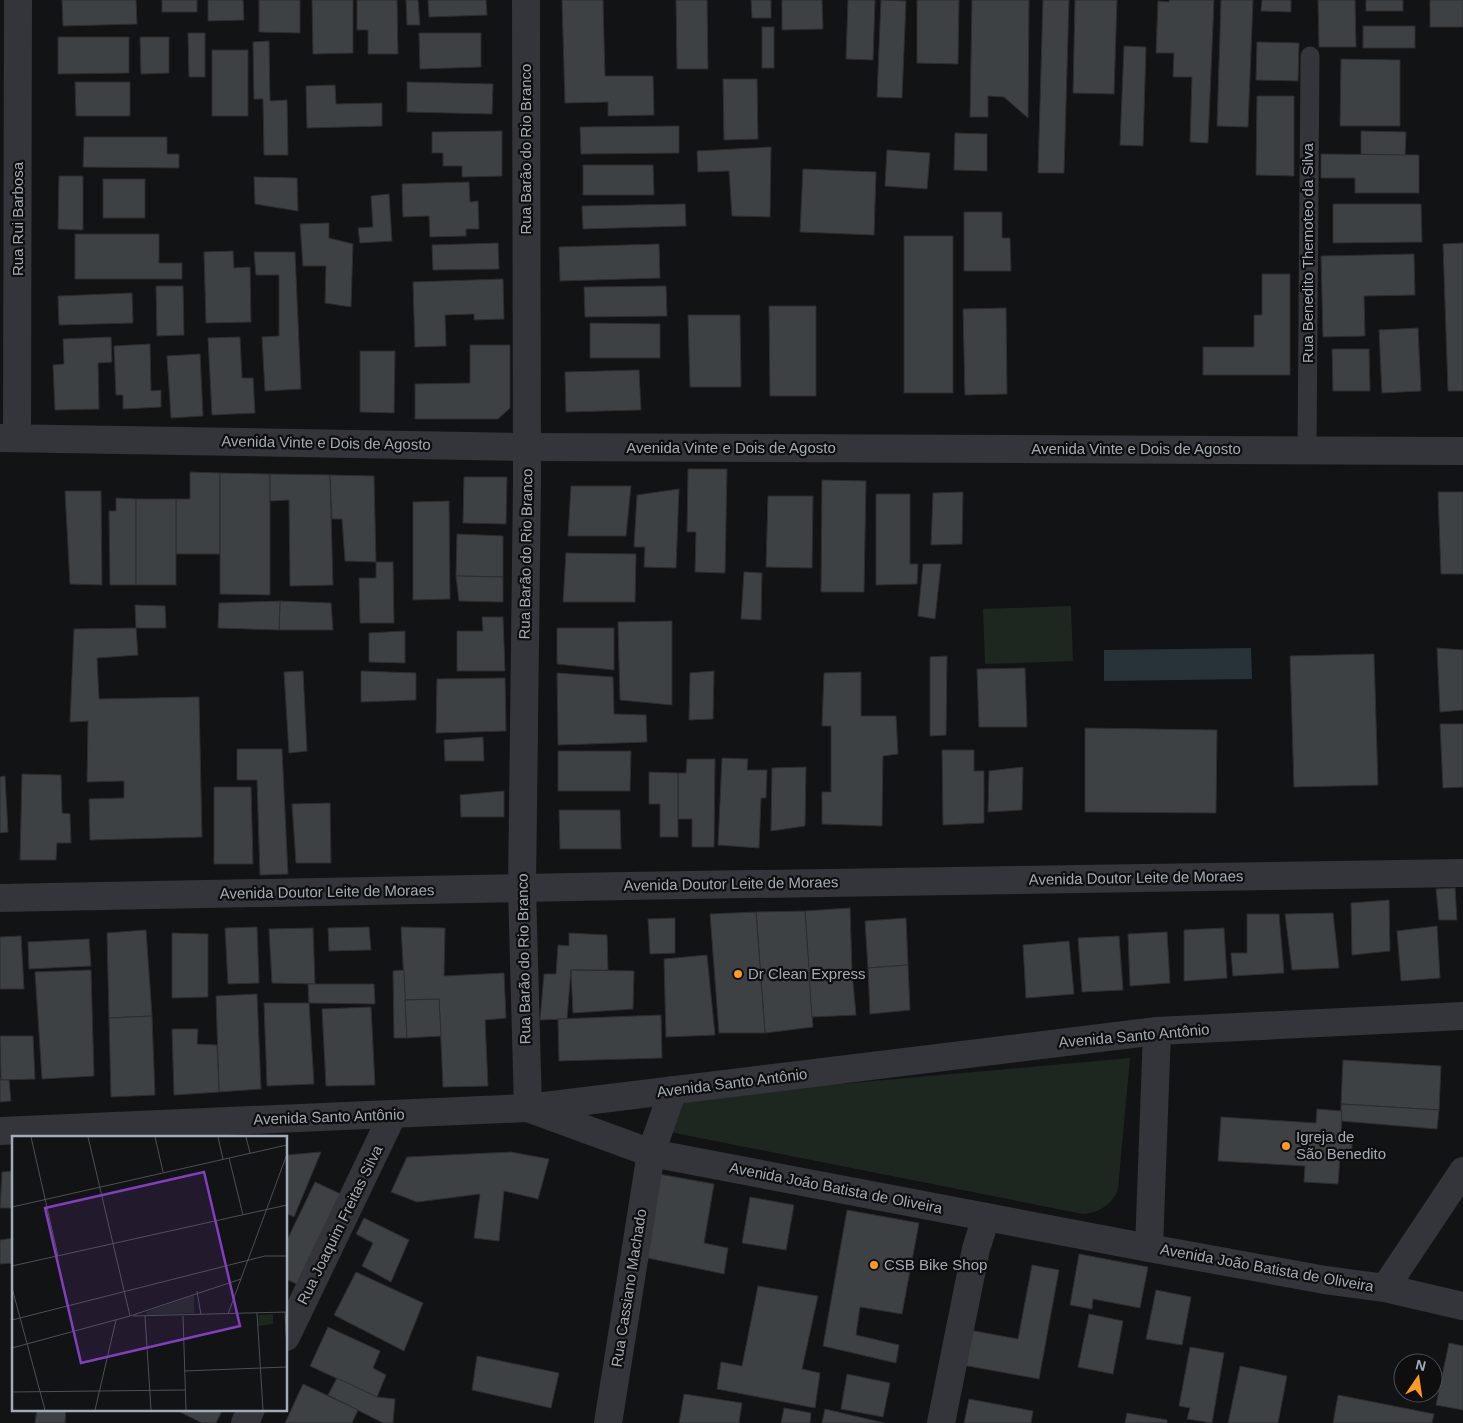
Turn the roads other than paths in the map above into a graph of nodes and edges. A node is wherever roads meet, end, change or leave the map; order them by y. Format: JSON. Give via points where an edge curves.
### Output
{"nodes":[{"id":1,"x":18,"y":0,"type":"edge"},
{"id":2,"x":526,"y":0,"type":"edge"},
{"id":3,"x":1310,"y":56,"type":"dead end"},
{"id":4,"x":9,"y":438,"type":"edge"},
{"id":5,"x":527,"y":447,"type":"junction"},
{"id":6,"x":1307,"y":449,"type":"junction"},
{"id":7,"x":1463,"y":451,"type":"edge"},
{"id":8,"x":1463,"y":873,"type":"edge"},
{"id":9,"x":522,"y":888,"type":"junction"},
{"id":10,"x":0,"y":898,"type":"edge"},
{"id":11,"x":1463,"y":1016,"type":"edge"},
{"id":12,"x":1157,"y":1031,"type":"junction"},
{"id":13,"x":673,"y":1090,"type":"junction"},
{"id":14,"x":528,"y":1108,"type":"junction"},
{"id":15,"x":393,"y":1114,"type":"junction"},
{"id":16,"x":0,"y":1131,"type":"edge"},
{"id":17,"x":651,"y":1153,"type":"junction"},
{"id":18,"x":1463,"y":1171,"type":"edge"},
{"id":19,"x":986,"y":1217,"type":"junction"},
{"id":20,"x":1149,"y":1248,"type":"junction"},
{"id":21,"x":1384,"y":1288,"type":"junction"},
{"id":22,"x":1463,"y":1306,"type":"edge"},
{"id":23,"x":288,"y":1333,"type":"edge"},
{"id":24,"x":251,"y":1410,"type":"edge"},
{"id":25,"x":245,"y":1423,"type":"edge"},
{"id":26,"x":608,"y":1423,"type":"edge"},
{"id":27,"x":941,"y":1423,"type":"edge"}],
"edges":[{"from":1,"to":4,"type":"street","name":"Rua Rui Barbosa"},
{"from":2,"to":5,"type":"street","name":"Rua Barão do Rio Branco"},
{"from":3,"to":6,"type":"lane","name":"Rua Benedito Themoteo da Silva"},
{"from":4,"to":5,"type":"street","name":"Avenida Vinte e Dois de Agosto"},
{"from":5,"to":6,"type":"street","name":"Avenida Vinte e Dois de Agosto"},
{"from":5,"to":9,"type":"street","name":"Rua Barão do Rio Branco"},
{"from":6,"to":7,"type":"street","name":"Avenida Vinte e Dois de Agosto"},
{"from":8,"to":9,"type":"street","name":"Avenida Doutor Leite de Moraes"},
{"from":9,"to":10,"type":"street","name":"Avenida Doutor Leite de Moraes"},
{"from":9,"to":14,"type":"street","name":"Rua Barão do Rio Branco"},
{"from":11,"to":12,"type":"street","name":"Avenida Santo Antônio"},
{"from":12,"to":13,"type":"street","name":"Avenida Santo Antônio"},
{"from":12,"to":20,"type":"street","name":"Avenida João Batista de Oliveira"},
{"from":13,"to":14,"type":"street","name":"Avenida Santo Antônio"},
{"from":13,"to":17,"type":"street","name":"Rua Cassiano Machado"},
{"from":14,"to":15,"type":"street","name":"Avenida Santo Antônio"},
{"from":14,"to":17,"type":"street","name":"Avenida João Batista de Oliveira"},
{"from":15,"to":16,"type":"street","name":"Avenida Santo Antônio"},
{"from":15,"to":23,"type":"street","name":"Rua Joaquim Freitas Silva"},
{"from":17,"to":19,"type":"street","name":"Avenida João Batista de Oliveira"},
{"from":17,"to":26,"type":"street","name":"Rua Cassiano Machado"},
{"from":18,"to":21,"type":"street"},
{"from":19,"to":20,"type":"street","name":"Avenida João Batista de Oliveira"},
{"from":19,"to":27,"type":"street","via":[[976,1250]]},
{"from":20,"to":21,"type":"street","name":"Avenida João Batista de Oliveira"},
{"from":21,"to":22,"type":"street","name":"Avenida João Batista de Oliveira"},
{"from":24,"to":25,"type":"street"}]}
